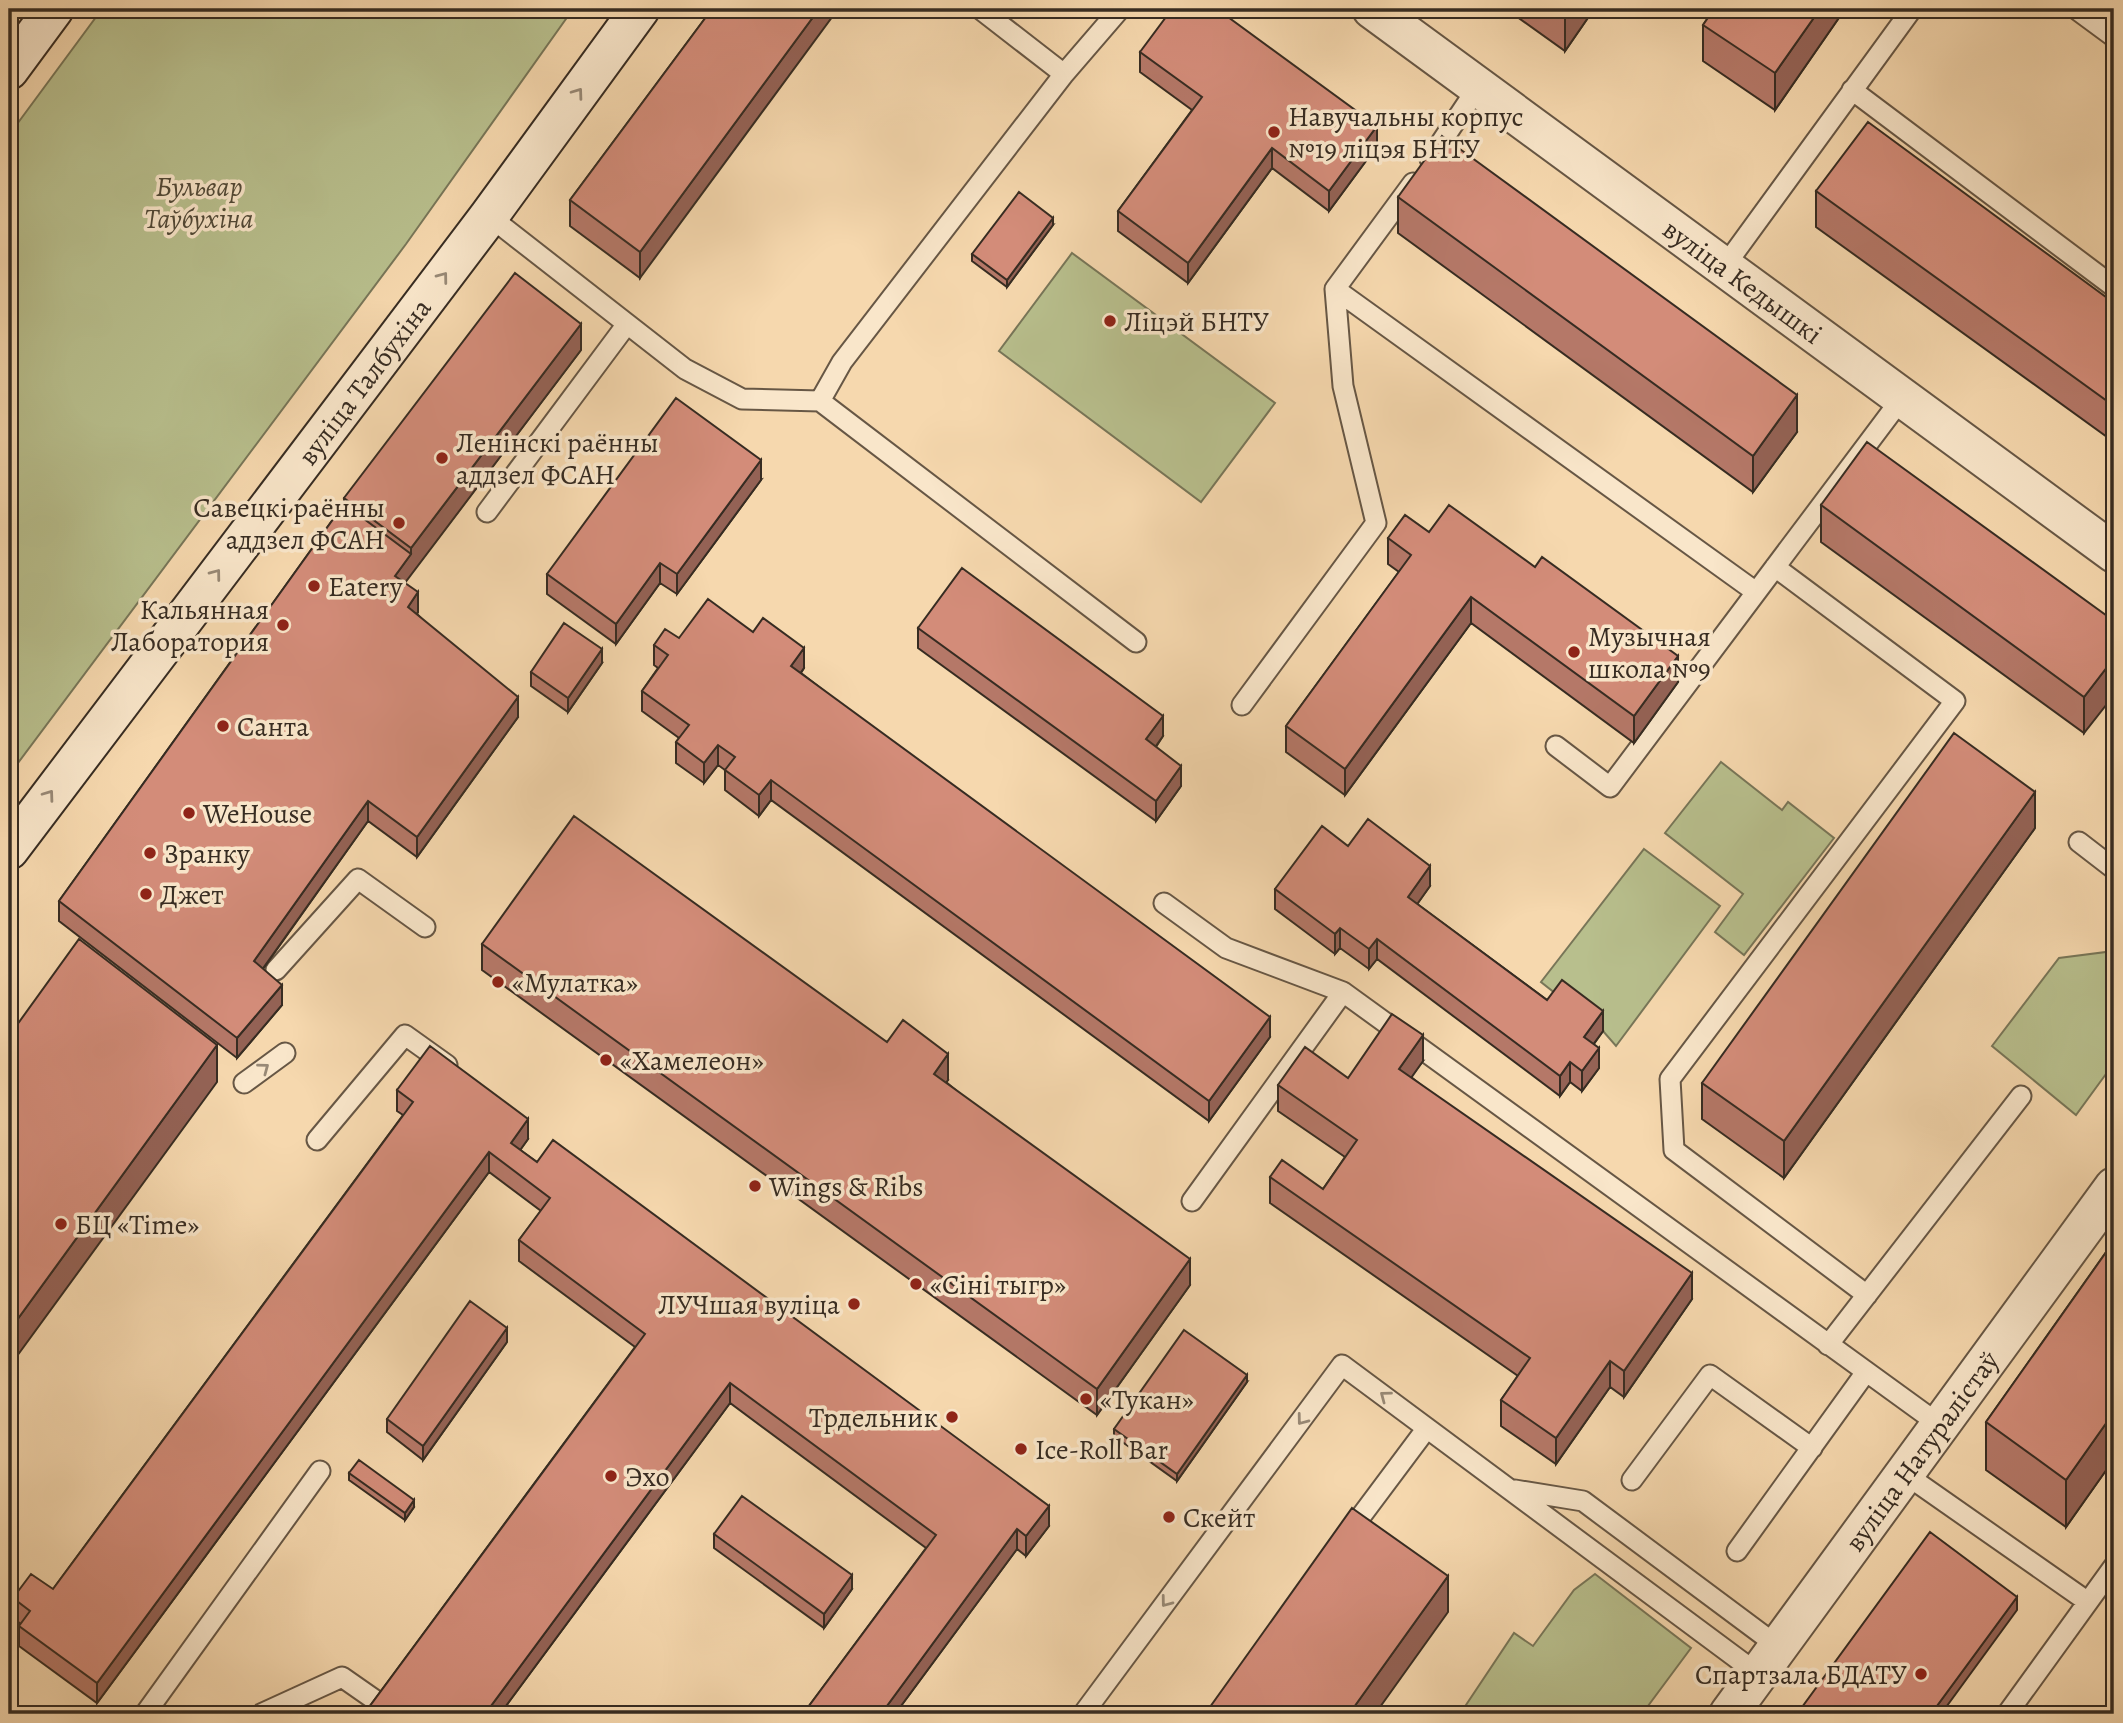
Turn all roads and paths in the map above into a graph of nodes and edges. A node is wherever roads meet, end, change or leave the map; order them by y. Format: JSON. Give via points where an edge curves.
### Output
{"nodes":[{"id":1,"x":54,"y":9,"type":"edge"},
{"id":2,"x":640,"y":9,"type":"edge"},
{"id":3,"x":980,"y":9,"type":"edge"},
{"id":4,"x":1119,"y":9,"type":"edge"},
{"id":5,"x":1372,"y":9,"type":"edge"},
{"id":6,"x":1912,"y":9,"type":"edge"},
{"id":7,"x":2076,"y":9,"type":"edge"},
{"id":8,"x":2114,"y":37,"type":"edge"},
{"id":9,"x":9,"y":70,"type":"edge"},
{"id":10,"x":1064,"y":74,"type":"junction"},
{"id":11,"x":1478,"y":86,"type":"junction"},
{"id":12,"x":1852,"y":90,"type":"junction"},
{"id":13,"x":489,"y":216,"type":"junction"},
{"id":14,"x":1724,"y":267,"type":"junction"},
{"id":15,"x":2114,"y":287,"type":"edge"},
{"id":16,"x":1335,"y":289,"type":"junction"},
{"id":17,"x":626,"y":324,"type":"junction"},
{"id":18,"x":1902,"y":398,"type":"junction"},
{"id":19,"x":820,"y":401,"type":"junction"},
{"id":20,"x":487,"y":512,"type":"dead end"},
{"id":21,"x":2114,"y":553,"type":"edge"},
{"id":22,"x":1775,"y":567,"type":"junction"},
{"id":23,"x":1756,"y":592,"type":"junction"},
{"id":24,"x":1136,"y":642,"type":"dead end"},
{"id":25,"x":1242,"y":705,"type":"dead end"},
{"id":26,"x":1556,"y":746,"type":"dead end"},
{"id":27,"x":2079,"y":842,"type":"dead end"},
{"id":28,"x":9,"y":850,"type":"edge"},
{"id":29,"x":2114,"y":869,"type":"edge"},
{"id":30,"x":1164,"y":903,"type":"dead end"},
{"id":31,"x":425,"y":927,"type":"dead end"},
{"id":32,"x":276,"y":970,"type":"dead end"},
{"id":33,"x":1343,"y":992,"type":"junction"},
{"id":34,"x":285,"y":1053,"type":"dead end"},
{"id":35,"x":461,"y":1075,"type":"edge"},
{"id":36,"x":244,"y":1083,"type":"dead end"},
{"id":37,"x":2021,"y":1096,"type":"dead end"},
{"id":38,"x":317,"y":1140,"type":"dead end"},
{"id":39,"x":2114,"y":1187,"type":"edge"},
{"id":40,"x":1192,"y":1200,"type":"dead end"},
{"id":41,"x":1867,"y":1295,"type":"junction"},
{"id":42,"x":1828,"y":1345,"type":"junction"},
{"id":43,"x":1866,"y":1373,"type":"junction"},
{"id":44,"x":1940,"y":1425,"type":"junction"},
{"id":45,"x":1427,"y":1428,"type":"junction"},
{"id":46,"x":1812,"y":1448,"type":"junction"},
{"id":47,"x":320,"y":1471,"type":"dead end"},
{"id":48,"x":1905,"y":1474,"type":"junction"},
{"id":49,"x":1632,"y":1480,"type":"dead end"},
{"id":50,"x":1511,"y":1490,"type":"junction"},
{"id":51,"x":1737,"y":1551,"type":"dead end"},
{"id":52,"x":1334,"y":1552,"type":"edge"},
{"id":53,"x":2114,"y":1566,"type":"edge"},
{"id":54,"x":2088,"y":1602,"type":"junction"},
{"id":55,"x":1768,"y":1661,"type":"junction"},
{"id":56,"x":385,"y":1707,"type":"edge"},
{"id":57,"x":145,"y":1714,"type":"edge"},
{"id":58,"x":261,"y":1714,"type":"edge"},
{"id":59,"x":1083,"y":1714,"type":"edge"},
{"id":60,"x":1729,"y":1714,"type":"edge"},
{"id":61,"x":2007,"y":1714,"type":"edge"}],
"edges":[{"from":1,"to":9,"type":"street"},
{"from":13,"to":2,"type":"street","name":"вуліца Талбухіна","one_way":true},
{"from":3,"to":10,"type":"lane"},
{"from":4,"to":10,"type":"lane"},
{"from":5,"to":11,"type":"street","name":"вуліца Кедышкі"},
{"from":6,"to":12,"type":"lane"},
{"from":7,"to":8,"type":"lane"},
{"from":10,"to":19,"type":"lane","via":[[842,362]]},
{"from":11,"to":14,"type":"street","name":"вуліца Кедышкі"},
{"from":11,"to":16,"type":"lane"},
{"from":12,"to":14,"type":"lane"},
{"from":12,"to":15,"type":"lane"},
{"from":13,"to":17,"type":"lane"},
{"from":28,"to":13,"type":"street","name":"вуліца Талбухіна","one_way":true},
{"from":14,"to":18,"type":"street","name":"вуліца Кедышкі"},
{"from":16,"to":23,"type":"lane"},
{"from":16,"to":25,"type":"lane","via":[[1343,386],[1376,523]]},
{"from":17,"to":19,"type":"lane","via":[[685,369],[743,399]]},
{"from":17,"to":20,"type":"lane"},
{"from":18,"to":21,"type":"street","name":"вуліца Кедышкі"},
{"from":18,"to":22,"type":"lane"},
{"from":19,"to":24,"type":"lane"},
{"from":22,"to":23,"type":"lane"},
{"from":22,"to":41,"type":"lane","via":[[1955,701],[1670,1079],[1674,1150]]},
{"from":23,"to":26,"type":"lane","via":[[1610,787]]},
{"from":27,"to":29,"type":"lane"},
{"from":30,"to":33,"type":"lane","via":[[1226,948]]},
{"from":31,"to":32,"type":"lane","via":[[358,879]]},
{"from":33,"to":40,"type":"lane"},
{"from":33,"to":42,"type":"lane"},
{"from":36,"to":34,"type":"lane","one_way":true},
{"from":35,"to":38,"type":"lane","via":[[405,1035]]},
{"from":37,"to":41,"type":"lane"},
{"from":39,"to":44,"type":"street","name":"вуліца Натуралістаў"},
{"from":41,"to":42,"type":"lane"},
{"from":42,"to":43,"type":"lane"},
{"from":43,"to":44,"type":"lane"},
{"from":43,"to":46,"type":"lane"},
{"from":44,"to":48,"type":"street","name":"вуліца Натуралістаў"},
{"from":45,"to":50,"type":"lane"},
{"from":45,"to":52,"type":"lane"},
{"from":45,"to":59,"type":"lane","one_way":true,"via":[[1342,1365]]},
{"from":46,"to":49,"type":"lane","via":[[1710,1375]]},
{"from":46,"to":51,"type":"lane"},
{"from":47,"to":57,"type":"lane"},
{"from":48,"to":54,"type":"lane"},
{"from":48,"to":55,"type":"street","name":"вуліца Натуралістаў"},
{"from":50,"to":55,"type":"lane"},
{"from":50,"to":55,"type":"lane","via":[[1583,1501]]},
{"from":53,"to":54,"type":"lane"},
{"from":54,"to":61,"type":"lane"},
{"from":55,"to":60,"type":"street","name":"вуліца Натуралістаў"},
{"from":56,"to":58,"type":"lane","via":[[342,1677]]}]}
